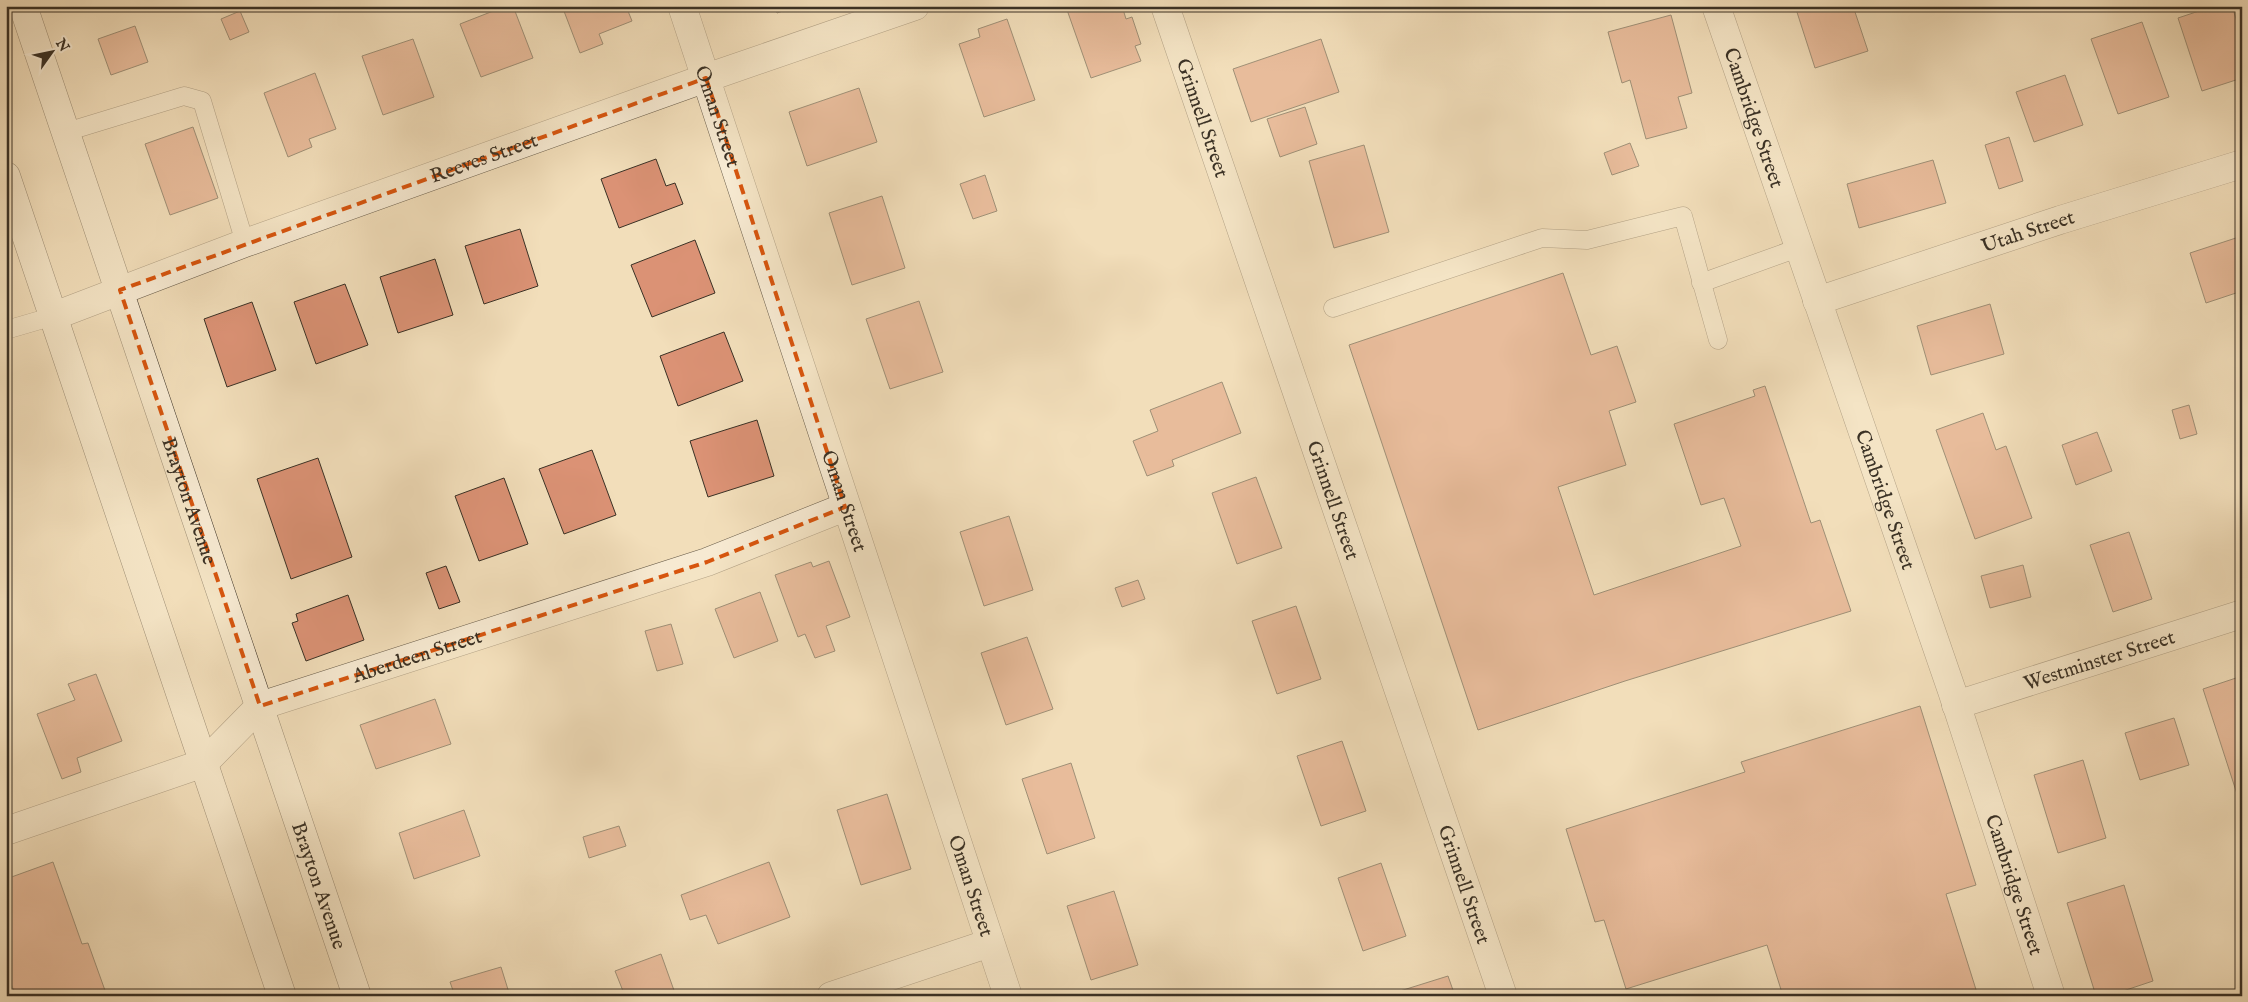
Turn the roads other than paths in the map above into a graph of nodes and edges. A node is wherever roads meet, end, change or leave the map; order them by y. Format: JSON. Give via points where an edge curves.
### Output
{"nodes":[{"id":1,"x":24,"y":6,"type":"edge"},
{"id":2,"x":682,"y":6,"type":"edge"},
{"id":3,"x":915,"y":6,"type":"edge"},
{"id":4,"x":1165,"y":6,"type":"edge"},
{"id":5,"x":1716,"y":6,"type":"edge"},
{"id":6,"x":706,"y":78,"type":"junction"},
{"id":7,"x":66,"y":132,"type":"junction"},
{"id":8,"x":2242,"y":164,"type":"edge"},
{"id":9,"x":6,"y":176,"type":"edge"},
{"id":10,"x":244,"y":244,"type":"junction"},
{"id":11,"x":1798,"y":248,"type":"junction"},
{"id":12,"x":1701,"y":282,"type":"junction"},
{"id":13,"x":120,"y":290,"type":"junction"},
{"id":14,"x":1817,"y":301,"type":"junction"},
{"id":15,"x":1333,"y":308,"type":"dead end"},
{"id":16,"x":54,"y":316,"type":"junction"},
{"id":17,"x":6,"y":330,"type":"edge"},
{"id":18,"x":1718,"y":340,"type":"dead end"},
{"id":19,"x":845,"y":507,"type":"junction"},
{"id":20,"x":2242,"y":614,"type":"edge"},
{"id":21,"x":1956,"y":705,"type":"junction"},
{"id":22,"x":260,"y":706,"type":"junction"},
{"id":23,"x":204,"y":763,"type":"junction"},
{"id":24,"x":6,"y":832,"type":"edge"},
{"id":25,"x":990,"y":943,"type":"junction"},
{"id":26,"x":282,"y":996,"type":"edge"},
{"id":27,"x":357,"y":996,"type":"edge"},
{"id":28,"x":831,"y":996,"type":"edge"},
{"id":29,"x":1008,"y":996,"type":"edge"},
{"id":30,"x":1504,"y":996,"type":"edge"},
{"id":31,"x":2051,"y":996,"type":"edge"}],
"edges":[{"from":1,"to":7,"type":"street","name":"Brayton Avenue"},
{"from":2,"to":6,"type":"street","name":"Oman Street"},
{"from":3,"to":6,"type":"street","name":"Reeves Street"},
{"from":4,"to":30,"type":"street","name":"Grinnell Street"},
{"from":5,"to":11,"type":"street","name":"Cambridge Street"},
{"from":6,"to":10,"type":"street","name":"Reeves Street"},
{"from":6,"to":19,"type":"street","name":"Oman Street"},
{"from":7,"to":10,"type":"lane","via":[[184,96],[202,101]]},
{"from":7,"to":13,"type":"street","name":"Brayton Avenue"},
{"from":8,"to":14,"type":"street","name":"Utah Street","via":[[2060,220]]},
{"from":9,"to":16,"type":"street"},
{"from":10,"to":13,"type":"street","name":"Reeves Street"},
{"from":11,"to":12,"type":"lane"},
{"from":11,"to":14,"type":"street","name":"Cambridge Street"},
{"from":12,"to":15,"type":"lane","via":[[1683,216],[1587,240],[1542,238]]},
{"from":12,"to":18,"type":"lane"},
{"from":13,"to":16,"type":"street","name":"Reeves Street"},
{"from":13,"to":22,"type":"street","name":"Brayton Avenue"},
{"from":14,"to":21,"type":"street","name":"Cambridge Street"},
{"from":16,"to":17,"type":"lane"},
{"from":16,"to":23,"type":"street"},
{"from":19,"to":22,"type":"street","name":"Aberdeen Street","via":[[707,562]]},
{"from":19,"to":25,"type":"street","name":"Oman Street"},
{"from":20,"to":21,"type":"street","name":"Westminster Street"},
{"from":21,"to":31,"type":"street","name":"Cambridge Street"},
{"from":22,"to":23,"type":"street","name":"Aberdeen Street"},
{"from":22,"to":27,"type":"street","name":"Brayton Avenue"},
{"from":23,"to":24,"type":"street","name":"Aberdeen Street"},
{"from":23,"to":26,"type":"street"},
{"from":25,"to":28,"type":"street"},
{"from":25,"to":29,"type":"street","name":"Oman Street"}]}
